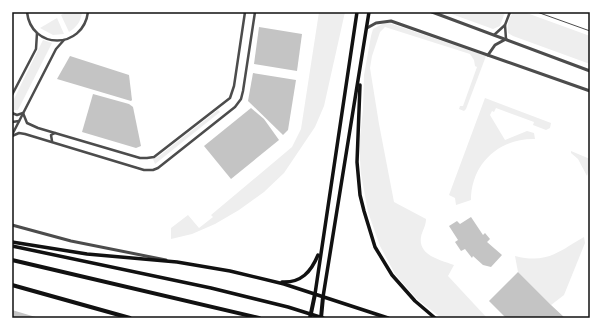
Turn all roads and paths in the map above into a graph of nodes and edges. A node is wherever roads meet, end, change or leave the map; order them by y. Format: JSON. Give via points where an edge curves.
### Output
{"nodes":[{"id":1,"x":28,"y":12,"type":"edge"},
{"id":2,"x":88,"y":12,"type":"edge"},
{"id":3,"x":245,"y":12,"type":"edge"},
{"id":4,"x":255,"y":12,"type":"edge"},
{"id":5,"x":357,"y":12,"type":"edge"},
{"id":6,"x":369,"y":12,"type":"edge"},
{"id":7,"x":432,"y":12,"type":"edge"},
{"id":8,"x":510,"y":12,"type":"edge"},
{"id":9,"x":539,"y":12,"type":"edge"},
{"id":10,"x":505,"y":25,"type":"junction"},
{"id":11,"x":367,"y":28,"type":"junction"},
{"id":12,"x":590,"y":31,"type":"edge"},
{"id":13,"x":37,"y":33,"type":"junction"},
{"id":14,"x":494,"y":35,"type":"junction"},
{"id":15,"x":64,"y":40,"type":"junction"},
{"id":16,"x":506,"y":40,"type":"junction"},
{"id":17,"x":488,"y":54,"type":"junction"},
{"id":18,"x":360,"y":70,"type":"junction"},
{"id":19,"x":590,"y":70,"type":"edge"},
{"id":20,"x":590,"y":91,"type":"edge"},
{"id":21,"x":12,"y":95,"type":"edge"},
{"id":22,"x":12,"y":113,"type":"edge"},
{"id":23,"x":23,"y":114,"type":"junction"},
{"id":24,"x":19,"y":121,"type":"junction"},
{"id":25,"x":12,"y":122,"type":"edge"},
{"id":26,"x":55,"y":133,"type":"junction"},
{"id":27,"x":12,"y":135,"type":"edge"},
{"id":28,"x":52,"y":141,"type":"junction"},
{"id":29,"x":12,"y":225,"type":"edge"},
{"id":30,"x":12,"y":242,"type":"edge"},
{"id":31,"x":12,"y":246,"type":"edge"},
{"id":32,"x":321,"y":248,"type":"junction"},
{"id":33,"x":12,"y":260,"type":"edge"},
{"id":34,"x":177,"y":262,"type":"junction"},
{"id":35,"x":274,"y":282,"type":"junction"},
{"id":36,"x":12,"y":285,"type":"edge"},
{"id":37,"x":314,"y":296,"type":"junction"},
{"id":38,"x":323,"y":298,"type":"junction"},
{"id":39,"x":128,"y":318,"type":"edge"},
{"id":40,"x":259,"y":318,"type":"edge"},
{"id":41,"x":310,"y":318,"type":"edge"},
{"id":42,"x":322,"y":318,"type":"edge"},
{"id":43,"x":388,"y":318,"type":"edge"},
{"id":44,"x":435,"y":318,"type":"edge"}],
"edges":[{"from":1,"to":13,"type":"street","via":[[31,25]]},
{"from":2,"to":15,"type":"street","via":[[82,29]]},
{"from":3,"to":26,"type":"street","via":[[230,98],[158,155],[140,158]]},
{"from":4,"to":28,"type":"street","via":[[243,91],[238,103],[162,165],[153,170],[144,170]]},
{"from":5,"to":32,"type":"main road"},
{"from":6,"to":11,"type":"main road"},
{"from":7,"to":14,"type":"street"},
{"from":8,"to":10,"type":"street"},
{"from":9,"to":12,"type":"lane"},
{"from":10,"to":14,"type":"street"},
{"from":10,"to":16,"type":"street"},
{"from":11,"to":17,"type":"street","via":[[376,22],[391,21]]},
{"from":11,"to":18,"type":"main road"},
{"from":13,"to":15,"type":"street","via":[[50,40]]},
{"from":13,"to":21,"type":"street","via":[[36,49]]},
{"from":14,"to":16,"type":"street"},
{"from":15,"to":23,"type":"street","via":[[56,49]]},
{"from":16,"to":17,"type":"street","via":[[495,45]]},
{"from":16,"to":19,"type":"street"},
{"from":17,"to":20,"type":"street"},
{"from":18,"to":38,"type":"main road"},
{"from":18,"to":44,"type":"main road","via":[[357,162],[364,211],[376,247],[392,275],[415,301]]},
{"from":22,"to":23,"type":"street"},
{"from":23,"to":24,"type":"street"},
{"from":23,"to":26,"type":"street","via":[[30,124]]},
{"from":24,"to":25,"type":"street"},
{"from":24,"to":27,"type":"street"},
{"from":26,"to":28,"type":"street","via":[[51,135]]},
{"from":27,"to":28,"type":"street","via":[[22,133]]},
{"from":29,"to":34,"type":"street","via":[[65,240]]},
{"from":30,"to":34,"type":"main road","via":[[87,254]]},
{"from":31,"to":42,"type":"main road","via":[[210,288]]},
{"from":32,"to":35,"type":"main road","via":[[311,270],[302,278],[289,282]]},
{"from":32,"to":37,"type":"main road"},
{"from":33,"to":40,"type":"highway"},
{"from":34,"to":35,"type":"main road"},
{"from":35,"to":37,"type":"main road"},
{"from":36,"to":39,"type":"highway"},
{"from":37,"to":38,"type":"main road"},
{"from":37,"to":41,"type":"highway"},
{"from":38,"to":42,"type":"highway"},
{"from":38,"to":43,"type":"main road"}]}
